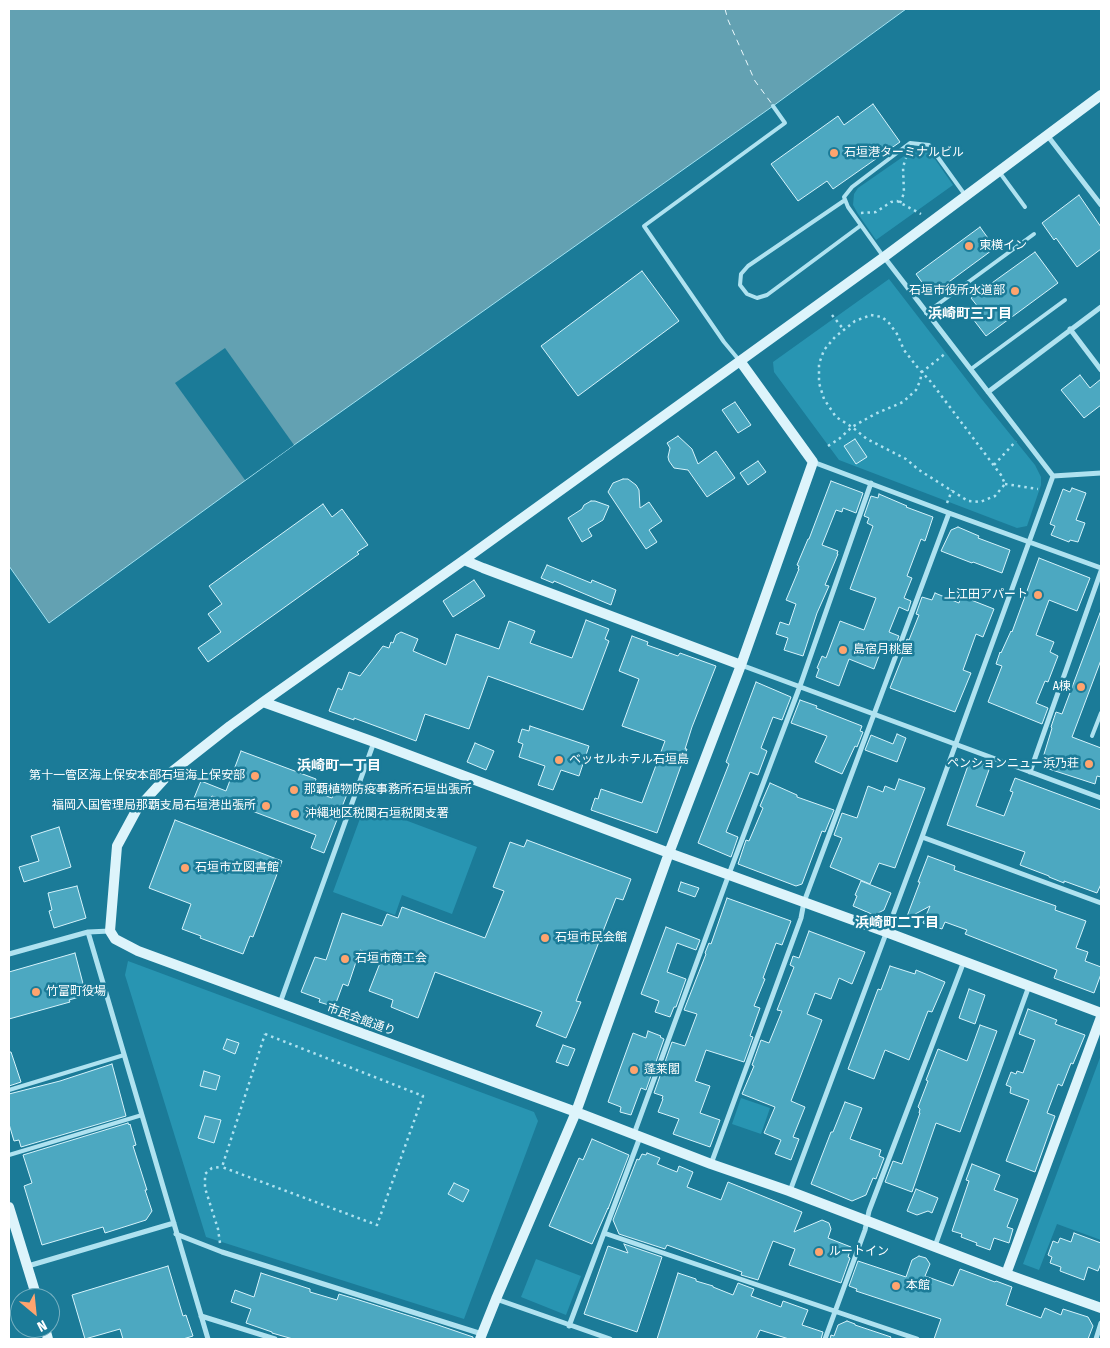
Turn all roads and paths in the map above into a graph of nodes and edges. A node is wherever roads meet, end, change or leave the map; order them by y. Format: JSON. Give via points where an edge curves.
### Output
{"nodes":[{"id":1,"x":1101,"y":95,"type":"edge"},
{"id":2,"x":773,"y":106,"type":"dead end"},
{"id":3,"x":1047,"y":134,"type":"junction"},
{"id":4,"x":907,"y":154,"type":"dead end"},
{"id":5,"x":998,"y":171,"type":"junction"},
{"id":6,"x":965,"y":195,"type":"junction"},
{"id":7,"x":845,"y":200,"type":"junction"},
{"id":8,"x":900,"y":203,"type":"junction"},
{"id":9,"x":1101,"y":205,"type":"edge"},
{"id":10,"x":1025,"y":207,"type":"dead end"},
{"id":11,"x":858,"y":214,"type":"dead end"},
{"id":12,"x":921,"y":214,"type":"dead end"},
{"id":13,"x":860,"y":226,"type":"junction"},
{"id":14,"x":1034,"y":234,"type":"dead end"},
{"id":15,"x":884,"y":256,"type":"junction"},
{"id":16,"x":1065,"y":300,"type":"dead end"},
{"id":17,"x":1101,"y":307,"type":"edge"},
{"id":18,"x":926,"y":312,"type":"junction"},
{"id":19,"x":832,"y":315,"type":"dead end"},
{"id":20,"x":1070,"y":329,"type":"junction"},
{"id":21,"x":844,"y":330,"type":"junction"},
{"id":22,"x":946,"y":353,"type":"dead end"},
{"id":23,"x":740,"y":361,"type":"junction"},
{"id":24,"x":970,"y":369,"type":"junction"},
{"id":25,"x":1101,"y":370,"type":"edge"},
{"id":26,"x":922,"y":372,"type":"junction"},
{"id":27,"x":988,"y":392,"type":"junction"},
{"id":28,"x":852,"y":427,"type":"junction"},
{"id":29,"x":1016,"y":441,"type":"dead end"},
{"id":30,"x":828,"y":446,"type":"dead end"},
{"id":31,"x":812,"y":462,"type":"junction"},
{"id":32,"x":994,"y":465,"type":"junction"},
{"id":33,"x":1101,"y":474,"type":"edge"},
{"id":34,"x":1053,"y":476,"type":"junction"},
{"id":35,"x":871,"y":484,"type":"junction"},
{"id":36,"x":1005,"y":484,"type":"junction"},
{"id":37,"x":1040,"y":489,"type":"dead end"},
{"id":38,"x":952,"y":490,"type":"junction"},
{"id":39,"x":948,"y":503,"type":"dead end"},
{"id":40,"x":949,"y":513,"type":"junction"},
{"id":41,"x":1030,"y":542,"type":"junction"},
{"id":42,"x":464,"y":560,"type":"junction"},
{"id":43,"x":1101,"y":570,"type":"edge"},
{"id":44,"x":741,"y":665,"type":"junction"},
{"id":45,"x":800,"y":686,"type":"junction"},
{"id":46,"x":263,"y":702,"type":"junction"},
{"id":47,"x":1101,"y":713,"type":"edge"},
{"id":48,"x":874,"y":715,"type":"junction"},
{"id":49,"x":1092,"y":736,"type":"dead end"},
{"id":50,"x":374,"y":742,"type":"junction"},
{"id":51,"x":956,"y":744,"type":"junction"},
{"id":52,"x":1030,"y":772,"type":"junction"},
{"id":53,"x":1101,"y":798,"type":"edge"},
{"id":54,"x":922,"y":837,"type":"junction"},
{"id":55,"x":669,"y":853,"type":"junction"},
{"id":56,"x":729,"y":874,"type":"junction"},
{"id":57,"x":804,"y":902,"type":"junction"},
{"id":58,"x":1101,"y":903,"type":"edge"},
{"id":59,"x":110,"y":931,"type":"junction"},
{"id":60,"x":88,"y":932,"type":"junction"},
{"id":61,"x":886,"y":932,"type":"junction"},
{"id":62,"x":9,"y":954,"type":"edge"},
{"id":63,"x":964,"y":961,"type":"junction"},
{"id":64,"x":1029,"y":986,"type":"junction"},
{"id":65,"x":280,"y":1004,"type":"junction"},
{"id":66,"x":1101,"y":1013,"type":"edge"},
{"id":67,"x":1101,"y":1017,"type":"edge"},
{"id":68,"x":124,"y":1055,"type":"junction"},
{"id":69,"x":9,"y":1090,"type":"edge"},
{"id":70,"x":576,"y":1112,"type":"junction"},
{"id":71,"x":142,"y":1115,"type":"junction"},
{"id":72,"x":637,"y":1135,"type":"junction"},
{"id":73,"x":9,"y":1155,"type":"edge"},
{"id":74,"x":711,"y":1164,"type":"junction"},
{"id":75,"x":222,"y":1167,"type":"junction"},
{"id":76,"x":789,"y":1191,"type":"junction"},
{"id":77,"x":9,"y":1207,"type":"edge"},
{"id":78,"x":867,"y":1221,"type":"junction"},
{"id":79,"x":174,"y":1223,"type":"junction"},
{"id":80,"x":604,"y":1232,"type":"junction"},
{"id":81,"x":176,"y":1234,"type":"junction"},
{"id":82,"x":934,"y":1246,"type":"junction"},
{"id":83,"x":222,"y":1252,"type":"junction"},
{"id":84,"x":28,"y":1266,"type":"junction"},
{"id":85,"x":1006,"y":1274,"type":"junction"},
{"id":86,"x":34,"y":1288,"type":"edge"},
{"id":87,"x":496,"y":1299,"type":"junction"},
{"id":88,"x":1101,"y":1308,"type":"edge"},
{"id":89,"x":836,"y":1312,"type":"junction"},
{"id":90,"x":201,"y":1316,"type":"junction"},
{"id":91,"x":1101,"y":1323,"type":"edge"},
{"id":92,"x":569,"y":1326,"type":"junction"},
{"id":93,"x":481,"y":1336,"type":"edge"},
{"id":94,"x":208,"y":1339,"type":"edge"},
{"id":95,"x":275,"y":1339,"type":"edge"},
{"id":96,"x":610,"y":1339,"type":"edge"},
{"id":97,"x":825,"y":1339,"type":"edge"},
{"id":98,"x":917,"y":1339,"type":"edge"},
{"id":99,"x":1096,"y":1339,"type":"edge"}],
"edges":[{"from":1,"to":3,"type":"street"},
{"from":2,"to":23,"type":"lane","via":[[785,122],[644,226]]},
{"from":3,"to":5,"type":"street"},
{"from":3,"to":9,"type":"street"},
{"from":4,"to":8,"type":"path","via":[[903,167],[904,193]]},
{"from":5,"to":6,"type":"street"},
{"from":5,"to":10,"type":"lane"},
{"from":6,"to":7,"type":"lane","via":[[929,145],[910,143],[852,187]]},
{"from":6,"to":15,"type":"street"},
{"from":7,"to":13,"type":"lane"},
{"from":7,"to":13,"type":"lane","via":[[748,266],[741,274],[740,285],[747,294],[757,298],[767,294]]},
{"from":8,"to":11,"type":"path","via":[[891,202],[876,212]]},
{"from":8,"to":12,"type":"path"},
{"from":13,"to":15,"type":"lane"},
{"from":14,"to":18,"type":"lane"},
{"from":15,"to":18,"type":"street"},
{"from":15,"to":23,"type":"street"},
{"from":16,"to":24,"type":"lane"},
{"from":17,"to":20,"type":"street"},
{"from":18,"to":24,"type":"street"},
{"from":19,"to":21,"type":"path"},
{"from":20,"to":25,"type":"street"},
{"from":20,"to":27,"type":"street"},
{"from":21,"to":26,"type":"path","via":[[855,321],[871,315],[882,316]]},
{"from":21,"to":28,"type":"path","via":[[824,350],[819,364],[819,383],[824,399],[836,417]]},
{"from":22,"to":26,"type":"path"},
{"from":23,"to":31,"type":"street"},
{"from":23,"to":42,"type":"street"},
{"from":24,"to":27,"type":"street"},
{"from":26,"to":28,"type":"path","via":[[916,390],[903,402]]},
{"from":26,"to":32,"type":"path"},
{"from":27,"to":34,"type":"street"},
{"from":28,"to":30,"type":"path"},
{"from":28,"to":38,"type":"path"},
{"from":29,"to":32,"type":"path"},
{"from":31,"to":35,"type":"street"},
{"from":31,"to":44,"type":"street"},
{"from":32,"to":36,"type":"path"},
{"from":33,"to":34,"type":"street"},
{"from":34,"to":41,"type":"street"},
{"from":35,"to":40,"type":"street"},
{"from":35,"to":45,"type":"street"},
{"from":36,"to":37,"type":"path"},
{"from":36,"to":38,"type":"path","via":[[995,496],[980,502],[968,501]]},
{"from":38,"to":39,"type":"path"},
{"from":40,"to":41,"type":"street"},
{"from":40,"to":48,"type":"street"},
{"from":41,"to":43,"type":"street"},
{"from":41,"to":51,"type":"street"},
{"from":42,"to":44,"type":"street"},
{"from":42,"to":46,"type":"street"},
{"from":43,"to":52,"type":"street"},
{"from":44,"to":45,"type":"street"},
{"from":44,"to":55,"type":"street"},
{"from":45,"to":48,"type":"street"},
{"from":45,"to":56,"type":"street"},
{"from":46,"to":50,"type":"street"},
{"from":46,"to":59,"type":"street","via":[[169,774],[137,809],[117,846]]},
{"from":47,"to":49,"type":"lane"},
{"from":48,"to":51,"type":"street"},
{"from":48,"to":57,"type":"street"},
{"from":50,"to":55,"type":"street"},
{"from":50,"to":65,"type":"street"},
{"from":51,"to":52,"type":"street"},
{"from":51,"to":54,"type":"street"},
{"from":52,"to":53,"type":"street"},
{"from":54,"to":58,"type":"street"},
{"from":54,"to":61,"type":"street"},
{"from":55,"to":56,"type":"street"},
{"from":55,"to":70,"type":"street"},
{"from":56,"to":57,"type":"street"},
{"from":56,"to":72,"type":"street"},
{"from":57,"to":61,"type":"street"},
{"from":57,"to":74,"type":"street","via":[[801,918]]},
{"from":59,"to":60,"type":"street"},
{"from":59,"to":65,"type":"street","name":"市民会館通り","via":[[115,939],[138,951]]},
{"from":60,"to":62,"type":"street"},
{"from":60,"to":68,"type":"street"},
{"from":61,"to":63,"type":"street"},
{"from":61,"to":76,"type":"street"},
{"from":63,"to":64,"type":"street"},
{"from":63,"to":78,"type":"street"},
{"from":64,"to":66,"type":"street"},
{"from":64,"to":82,"type":"street"},
{"from":65,"to":70,"type":"street","name":"市民会館通り"},
{"from":67,"to":85,"type":"street"},
{"from":68,"to":69,"type":"lane"},
{"from":68,"to":71,"type":"street"},
{"from":70,"to":72,"type":"street","name":"市民会館通り"},
{"from":70,"to":87,"type":"street"},
{"from":71,"to":73,"type":"lane"},
{"from":71,"to":79,"type":"street"},
{"from":72,"to":74,"type":"street","name":"市民会館通り"},
{"from":72,"to":80,"type":"street"},
{"from":74,"to":76,"type":"street","name":"市民会館通り"},
{"from":75,"to":75,"type":"path","via":[[265,1034],[423,1096],[377,1225]]},
{"from":75,"to":83,"type":"path","via":[[212,1168],[204,1174]]},
{"from":76,"to":78,"type":"street","name":"市民会館通り"},
{"from":77,"to":84,"type":"street"},
{"from":78,"to":82,"type":"street","name":"市民会館通り"},
{"from":78,"to":89,"type":"street"},
{"from":79,"to":81,"type":"street"},
{"from":79,"to":84,"type":"street"},
{"from":80,"to":89,"type":"street"},
{"from":80,"to":92,"type":"street"},
{"from":81,"to":83,"type":"street"},
{"from":81,"to":90,"type":"street"},
{"from":82,"to":85,"type":"street","name":"市民会館通り"},
{"from":83,"to":93,"type":"street"},
{"from":84,"to":86,"type":"street"},
{"from":85,"to":88,"type":"street","name":"市民会館通り"},
{"from":87,"to":92,"type":"street"},
{"from":87,"to":93,"type":"street"},
{"from":89,"to":97,"type":"street"},
{"from":89,"to":98,"type":"street"},
{"from":90,"to":94,"type":"street"},
{"from":90,"to":95,"type":"street"},
{"from":91,"to":99,"type":"street"},
{"from":92,"to":96,"type":"street"}]}
